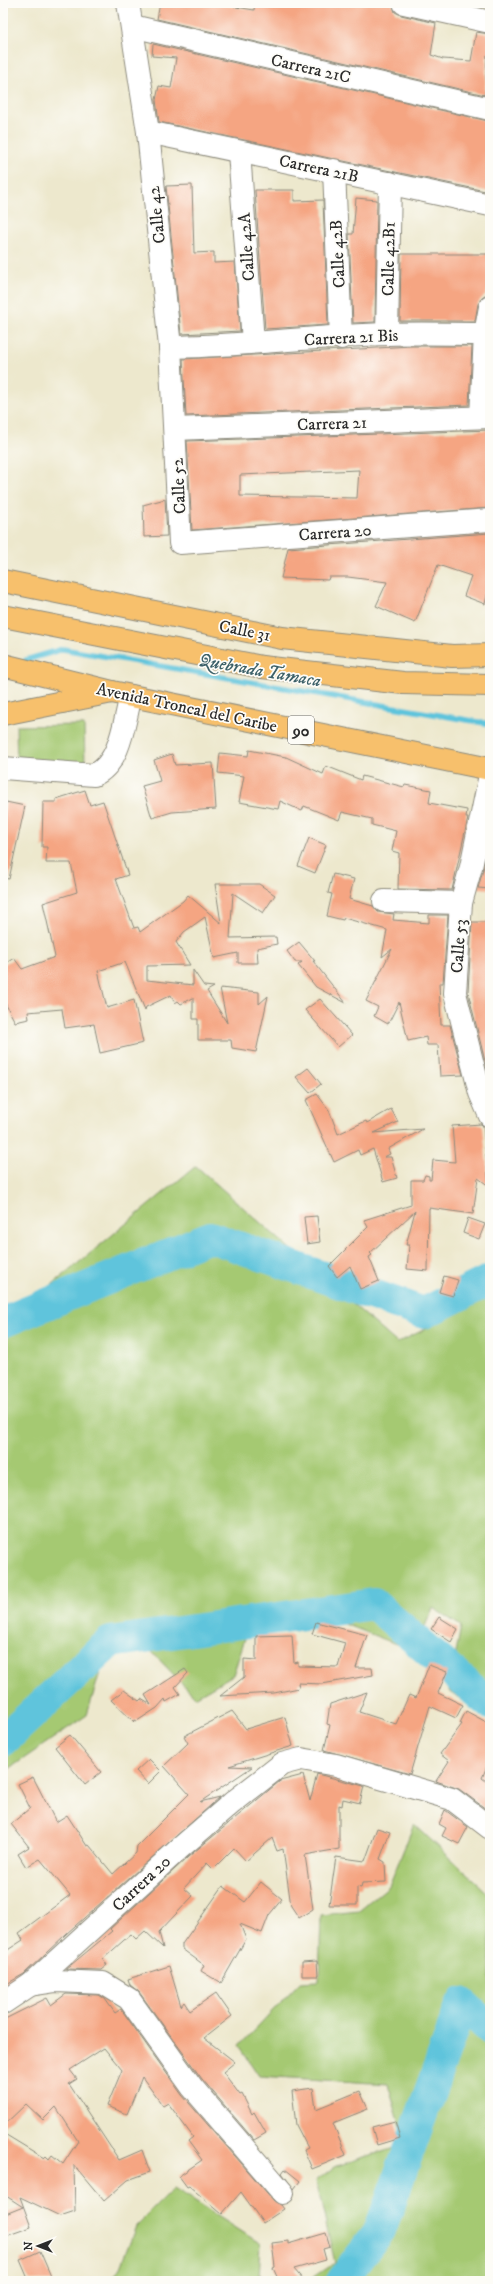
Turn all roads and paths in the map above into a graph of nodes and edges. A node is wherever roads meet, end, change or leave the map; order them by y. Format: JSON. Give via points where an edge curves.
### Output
{"nodes":[{"id":1,"x":128,"y":3,"type":"edge"},
{"id":2,"x":404,"y":3,"type":"edge"},
{"id":3,"x":490,"y":22,"type":"edge"},
{"id":4,"x":132,"y":26,"type":"junction"},
{"id":5,"x":490,"y":109,"type":"edge"},
{"id":6,"x":148,"y":132,"type":"junction"},
{"id":7,"x":239,"y":152,"type":"junction"},
{"id":8,"x":334,"y":170,"type":"junction"},
{"id":9,"x":390,"y":183,"type":"junction"},
{"id":10,"x":490,"y":205,"type":"edge"},
{"id":11,"x":488,"y":318,"type":"edge"},
{"id":12,"x":387,"y":334,"type":"junction"},
{"id":13,"x":341,"y":338,"type":"junction"},
{"id":14,"x":253,"y":342,"type":"junction"},
{"id":15,"x":170,"y":347,"type":"junction"},
{"id":16,"x":486,"y":417,"type":"edge"},
{"id":17,"x":175,"y":429,"type":"junction"},
{"id":18,"x":490,"y":520,"type":"edge"},
{"id":19,"x":180,"y":543,"type":"joint"},
{"id":20,"x":3,"y":581,"type":"edge"},
{"id":21,"x":3,"y":616,"type":"edge"},
{"id":22,"x":490,"y":655,"type":"edge"},
{"id":23,"x":3,"y":665,"type":"edge"},
{"id":24,"x":3,"y":677,"type":"edge"},
{"id":25,"x":490,"y":685,"type":"edge"},
{"id":26,"x":122,"y":694,"type":"junction"},
{"id":27,"x":3,"y":714,"type":"edge"},
{"id":28,"x":3,"y":768,"type":"edge"},
{"id":29,"x":490,"y":768,"type":"edge"},
{"id":30,"x":490,"y":775,"type":"edge"},
{"id":31,"x":384,"y":901,"type":"dead end"},
{"id":32,"x":461,"y":903,"type":"junction"},
{"id":33,"x":490,"y":1116,"type":"edge"},
{"id":34,"x":490,"y":1828,"type":"edge"},
{"id":35,"x":30,"y":1985,"type":"junction"},
{"id":36,"x":3,"y":2003,"type":"edge"},
{"id":37,"x":283,"y":2193,"type":"dead end"}],
"edges":[{"from":1,"to":4,"type":"street","name":"Calle 42"},
{"from":2,"to":3,"type":"street"},
{"from":4,"to":5,"type":"street","name":"Carrera 21C"},
{"from":4,"to":6,"type":"street","name":"Calle 42"},
{"from":6,"to":7,"type":"street","name":"Carrera 21B"},
{"from":6,"to":15,"type":"street","name":"Calle 42"},
{"from":7,"to":8,"type":"street","name":"Carrera 21B"},
{"from":7,"to":14,"type":"street","name":"Calle 42A"},
{"from":8,"to":9,"type":"street","name":"Carrera 21B"},
{"from":8,"to":13,"type":"street","name":"Calle 42B"},
{"from":9,"to":10,"type":"street","name":"Carrera 21B"},
{"from":9,"to":12,"type":"street","name":"Calle 42B1"},
{"from":11,"to":12,"type":"street","name":"Carrera 21 Bis"},
{"from":11,"to":16,"type":"street"},
{"from":12,"to":13,"type":"street","name":"Carrera 21 Bis"},
{"from":13,"to":14,"type":"street","name":"Carrera 21 Bis"},
{"from":14,"to":15,"type":"street","name":"Carrera 21 Bis"},
{"from":15,"to":17,"type":"street","name":"Calle 42"},
{"from":16,"to":17,"type":"street","name":"Carrera 21"},
{"from":17,"to":19,"type":"street","name":"Calle 52"},
{"from":18,"to":19,"type":"street","name":"Carrera 20"},
{"from":20,"to":22,"type":"main road","name":"Calle 31","via":[[282,638],[452,656]]},
{"from":21,"to":25,"type":"main road","via":[[262,667],[403,683]]},
{"from":23,"to":26,"type":"main road","name":"Avenida Troncal del Caribe","number":"90"},
{"from":24,"to":26,"type":"main road"},
{"from":26,"to":27,"type":"main road"},
{"from":26,"to":28,"type":"street","via":[[118,744],[103,771],[94,775]]},
{"from":26,"to":29,"type":"main road","name":"Avenida Troncal del Caribe","number":"90"},
{"from":30,"to":32,"type":"street","name":"Calle 53"},
{"from":31,"to":32,"type":"street"},
{"from":32,"to":33,"type":"street","name":"Calle 53","via":[[455,993],[480,1093]]},
{"from":34,"to":35,"type":"street","name":"Carrera 20","via":[[452,1799],[336,1765],[301,1759],[282,1764],[180,1848]]},
{"from":35,"to":36,"type":"street","name":"Carrera 20"},
{"from":35,"to":37,"type":"street","via":[[56,1981],[103,1983],[129,1999],[192,2087]]}]}
